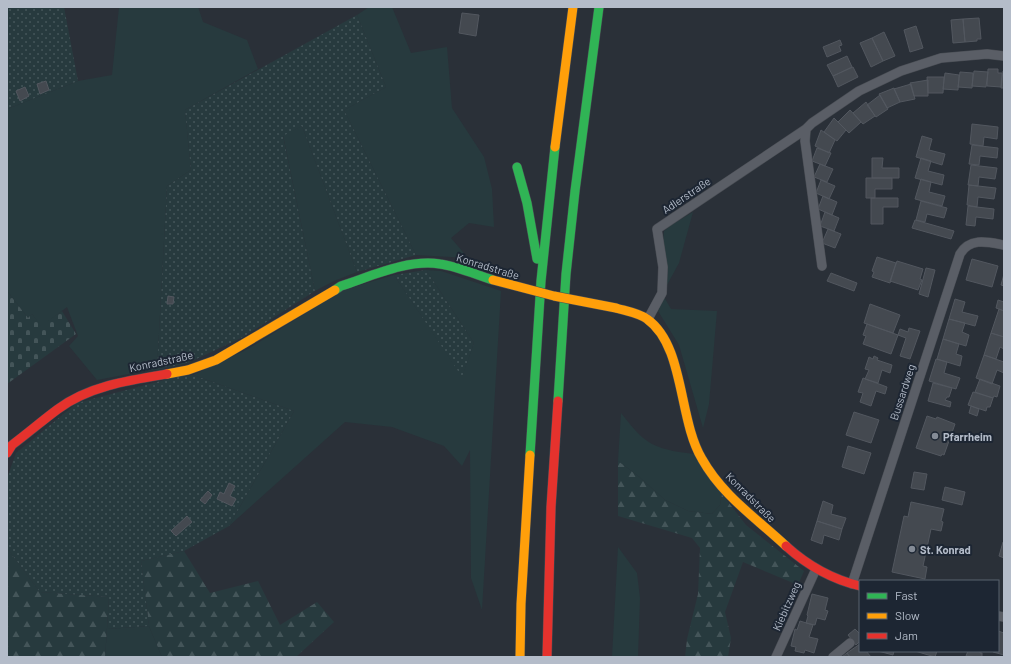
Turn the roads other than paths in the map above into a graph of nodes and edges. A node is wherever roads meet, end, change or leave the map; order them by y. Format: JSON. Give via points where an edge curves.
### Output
{"nodes":[{"id":1,"x":573,"y":7,"type":"edge"},
{"id":2,"x":599,"y":7,"type":"edge"},
{"id":3,"x":1004,"y":56,"type":"edge"},
{"id":4,"x":806,"y":129,"type":"junction"},
{"id":5,"x":517,"y":167,"type":"dead end"},
{"id":6,"x":1004,"y":245,"type":"edge"},
{"id":7,"x":822,"y":266,"type":"dead end"},
{"id":8,"x":541,"y":281,"type":"junction"},
{"id":9,"x":648,"y":320,"type":"junction"},
{"id":10,"x":7,"y":453,"type":"edge"},
{"id":11,"x":816,"y":569,"type":"junction"},
{"id":12,"x":856,"y":585,"type":"edge"},
{"id":13,"x":850,"y":643,"type":"dead end"},
{"id":14,"x":780,"y":656,"type":"edge"},
{"id":15,"x":520,"y":657,"type":"edge"},
{"id":16,"x":548,"y":657,"type":"edge"},
{"id":17,"x":833,"y":657,"type":"edge"}],
"edges":[{"from":1,"to":8,"type":"main road"},
{"from":2,"to":16,"type":"main road","via":[[566,274],[551,507]]},
{"from":3,"to":4,"type":"street","name":"Adlerstraße","via":[[987,54],[941,58],[901,71],[859,91]]},
{"from":4,"to":7,"type":"street","via":[[805,140]]},
{"from":4,"to":9,"type":"street","name":"Adlerstraße","via":[[657,229],[663,267],[662,293]]},
{"from":5,"to":8,"type":"main road","via":[[527,203]]},
{"from":6,"to":12,"type":"street","name":"Bussardweg","via":[[974,242],[963,248],[960,254]]},
{"from":8,"to":15,"type":"main road"},
{"from":9,"to":10,"type":"main road","name":"Konradstraße","bridge":true,"via":[[616,308],[538,293],[441,264],[399,267],[341,286],[216,360],[188,370],[127,380],[84,394],[59,408],[12,445]]},
{"from":9,"to":11,"type":"main road","name":"Konradstraße","via":[[664,336],[672,355],[688,427],[703,461],[729,494],[755,520]]},
{"from":11,"to":12,"type":"main road","name":"Konradstraße","via":[[832,578]]},
{"from":11,"to":14,"type":"street","name":"Kiebitzweg"},
{"from":13,"to":17,"type":"street"}]}
